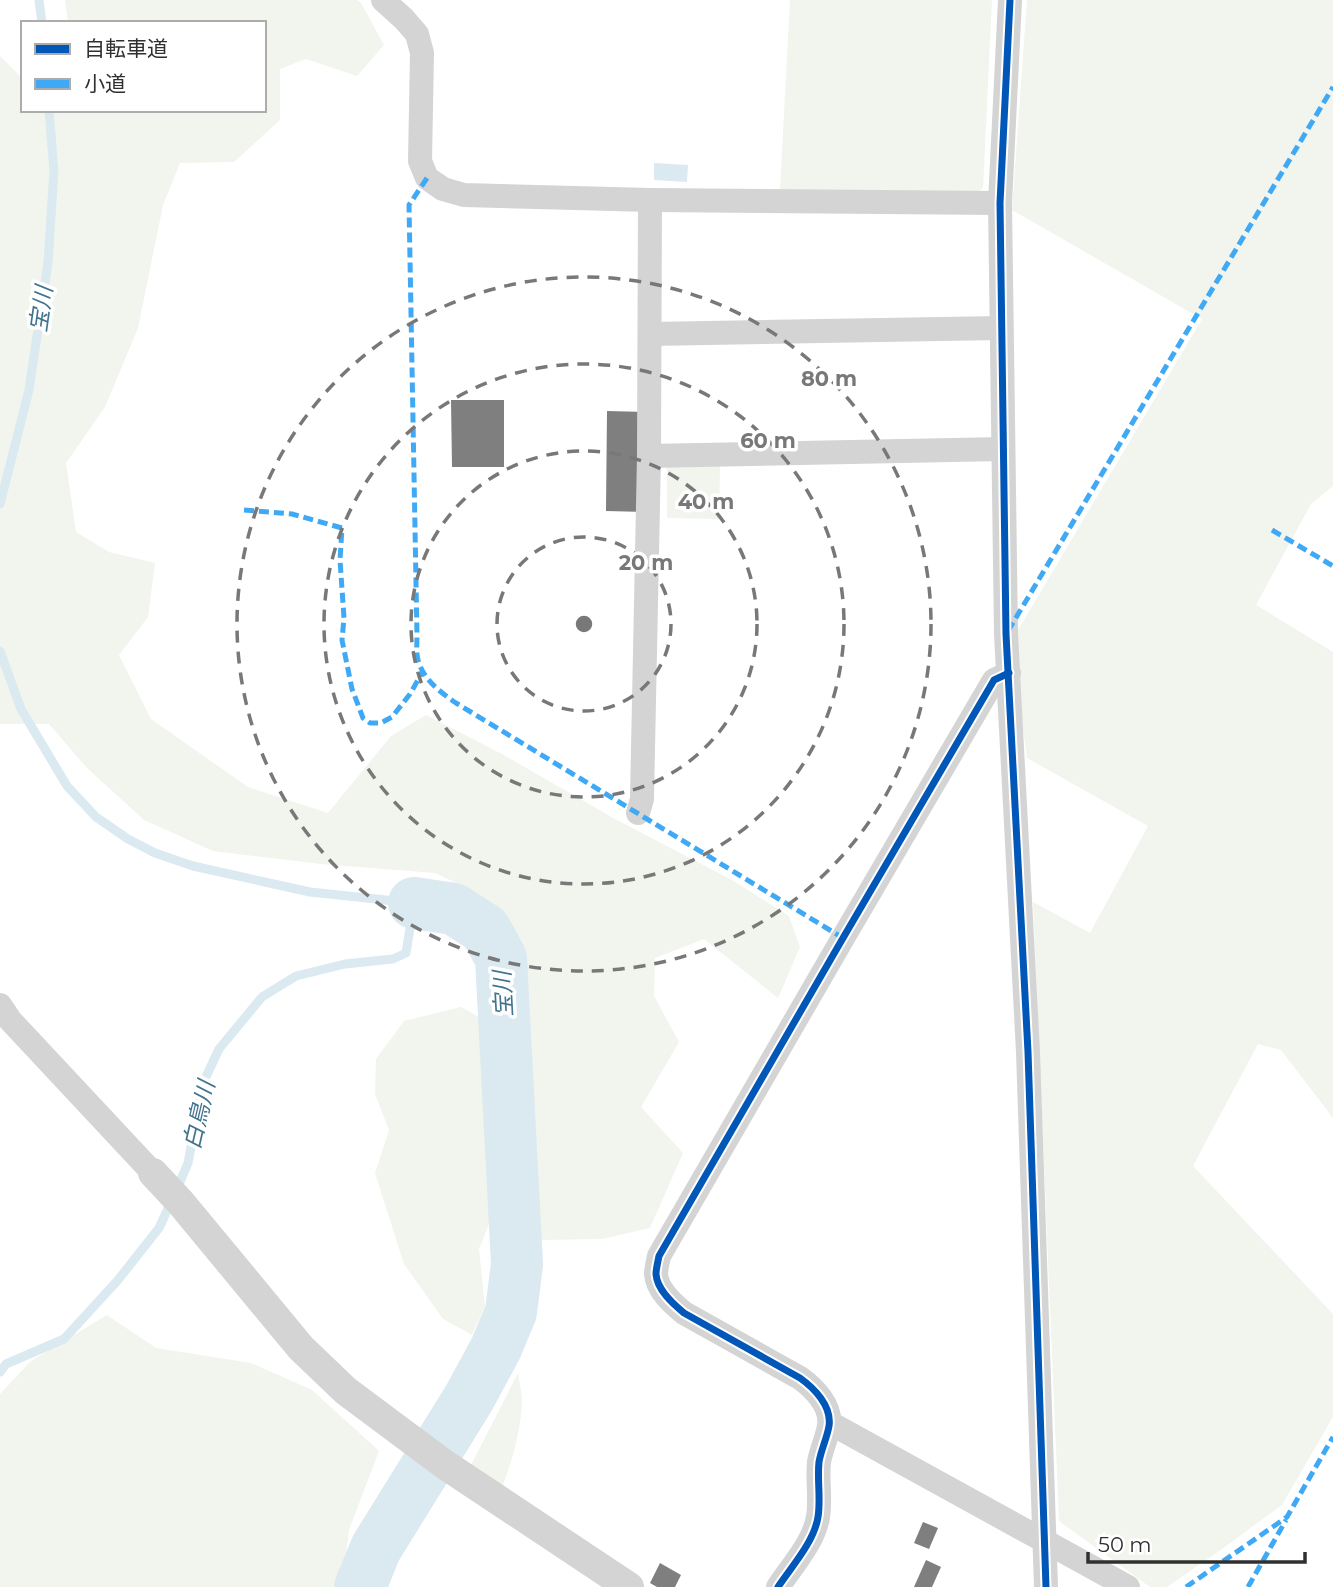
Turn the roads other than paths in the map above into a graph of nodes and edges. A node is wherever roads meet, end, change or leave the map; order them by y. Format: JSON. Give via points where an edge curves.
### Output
{"nodes":[{"id":1,"x":383,"y":0,"type":"edge"},
{"id":2,"x":1010,"y":0,"type":"edge"},
{"id":3,"x":650,"y":200,"type":"junction"},
{"id":4,"x":1000,"y":203,"type":"junction"},
{"id":5,"x":1002,"y":328,"type":"junction"},
{"id":6,"x":650,"y":334,"type":"junction"},
{"id":7,"x":1003,"y":449,"type":"junction"},
{"id":8,"x":649,"y":456,"type":"junction"},
{"id":9,"x":1009,"y":673,"type":"junction"},
{"id":10,"x":638,"y":813,"type":"dead end"},
{"id":11,"x":0,"y":1005,"type":"edge"},
{"id":12,"x":153,"y":1173,"type":"joint"},
{"id":13,"x":830,"y":1423,"type":"junction"},
{"id":14,"x":1045,"y":1540,"type":"junction"},
{"id":15,"x":629,"y":1587,"type":"edge"},
{"id":16,"x":778,"y":1587,"type":"edge"},
{"id":17,"x":1046,"y":1587,"type":"edge"},
{"id":18,"x":1128,"y":1587,"type":"edge"}],
"edges":[{"from":1,"to":3,"type":"street","via":[[417,34],[422,53],[420,161],[427,178],[464,195]]},
{"from":2,"to":4,"type":"street"},
{"from":3,"to":4,"type":"street"},
{"from":3,"to":6,"type":"street"},
{"from":4,"to":5,"type":"street"},
{"from":5,"to":6,"type":"street"},
{"from":5,"to":7,"type":"street"},
{"from":6,"to":8,"type":"street"},
{"from":7,"to":8,"type":"street"},
{"from":7,"to":9,"type":"street"},
{"from":8,"to":10,"type":"street","via":[[642,799]]},
{"from":9,"to":13,"type":"street","via":[[995,680],[659,1256],[656,1275],[662,1289],[684,1314],[800,1377],[825,1404]]},
{"from":9,"to":14,"type":"street"},
{"from":11,"to":12,"type":"street"},
{"from":12,"to":15,"type":"street","via":[[300,1348],[346,1391],[444,1464]]},
{"from":13,"to":14,"type":"street"},
{"from":13,"to":16,"type":"street","via":[[819,1463],[818,1519]]},
{"from":14,"to":17,"type":"street"},
{"from":14,"to":18,"type":"street"}]}
